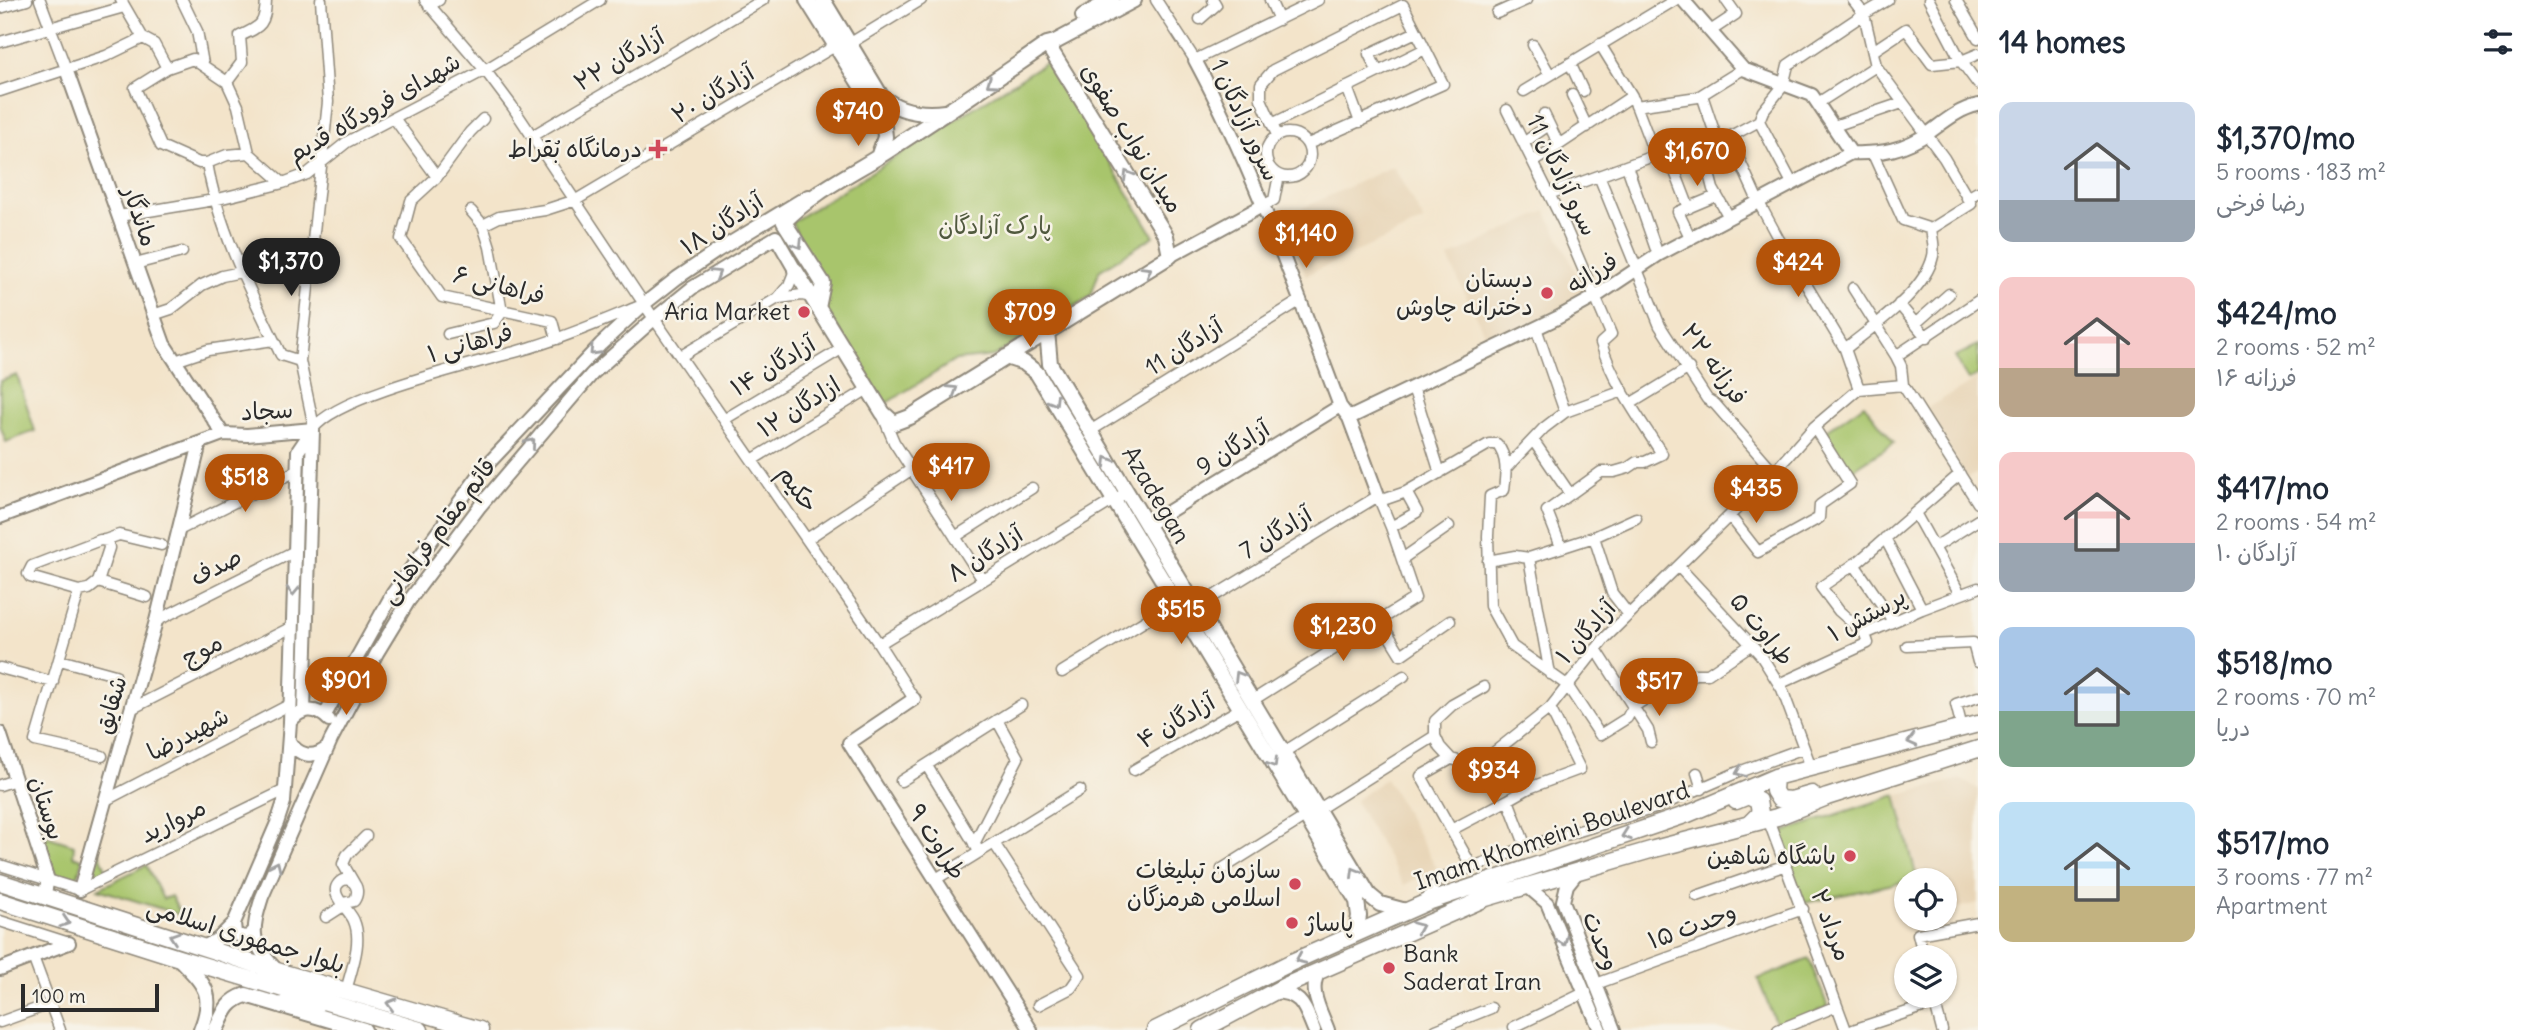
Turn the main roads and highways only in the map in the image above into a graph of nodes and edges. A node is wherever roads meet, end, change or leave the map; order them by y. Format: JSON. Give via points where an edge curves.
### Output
{"nodes":[{"id":1,"x":807,"y":0,"type":"edge"},
{"id":2,"x":823,"y":0,"type":"edge"},
{"id":3,"x":1112,"y":0,"type":"edge"},
{"id":4,"x":1134,"y":0,"type":"edge"},
{"id":5,"x":1048,"y":40,"type":"junction"},
{"id":6,"x":842,"y":45,"type":"junction"},
{"id":7,"x":881,"y":106,"type":"junction"},
{"id":8,"x":952,"y":110,"type":"junction"},
{"id":9,"x":878,"y":157,"type":"junction"},
{"id":10,"x":795,"y":270,"type":"road end"},
{"id":11,"x":815,"y":302,"type":"junction"},
{"id":12,"x":1048,"y":331,"type":"junction"},
{"id":13,"x":1006,"y":357,"type":"junction"},
{"id":14,"x":1049,"y":364,"type":"junction"},
{"id":15,"x":1037,"y":373,"type":"junction"},
{"id":16,"x":1253,"y":701,"type":"junction"},
{"id":17,"x":1240,"y":709,"type":"junction"},
{"id":18,"x":1970,"y":726,"type":"edge"},
{"id":19,"x":1978,"y":749,"type":"edge"},
{"id":20,"x":1947,"y":758,"type":"junction"},
{"id":21,"x":1978,"y":760,"type":"edge"},
{"id":22,"x":1775,"y":778,"type":"junction"},
{"id":23,"x":1827,"y":797,"type":"junction"},
{"id":24,"x":1319,"y":809,"type":"junction"},
{"id":25,"x":1681,"y":816,"type":"junction"},
{"id":26,"x":1305,"y":817,"type":"junction"},
{"id":27,"x":1749,"y":824,"type":"junction"},
{"id":28,"x":0,"y":882,"type":"edge"},
{"id":29,"x":0,"y":901,"type":"edge"},
{"id":30,"x":1406,"y":911,"type":"junction"},
{"id":31,"x":1356,"y":933,"type":"junction"},
{"id":32,"x":179,"y":958,"type":"junction"},
{"id":33,"x":329,"y":1002,"type":"junction"},
{"id":34,"x":282,"y":1006,"type":"junction"},
{"id":35,"x":357,"y":1029,"type":"edge"},
{"id":36,"x":201,"y":1030,"type":"edge"},
{"id":37,"x":216,"y":1030,"type":"edge"},
{"id":38,"x":420,"y":1030,"type":"edge"},
{"id":39,"x":480,"y":1030,"type":"edge"},
{"id":40,"x":1155,"y":1030,"type":"edge"},
{"id":41,"x":1202,"y":1030,"type":"edge"}],
"edges":[{"from":1,"to":6,"type":"main road"},
{"from":2,"to":6,"type":"main road"},
{"from":3,"to":5,"type":"main road"},
{"from":4,"to":5,"type":"main road","via":[[1055,42]]},
{"from":5,"to":8,"type":"main road","one_way":true},
{"from":12,"to":5,"type":"main road","name":"میدان نواب صفوی","one_way":true,"via":[[1170,256],[1166,236]]},
{"from":6,"to":7,"type":"main road"},
{"from":7,"to":8,"type":"main road","via":[[931,114]]},
{"from":7,"to":9,"type":"main road","via":[[885,137]]},
{"from":8,"to":9,"type":"main road"},
{"from":9,"to":11,"type":"main road","one_way":true,"via":[[826,186],[784,222],[823,284]]},
{"from":10,"to":11,"type":"main road"},
{"from":11,"to":13,"type":"main road","one_way":true,"via":[[888,421],[894,423]]},
{"from":12,"to":13,"type":"main road"},
{"from":12,"to":14,"type":"main road","name":"Azadegan"},
{"from":13,"to":15,"type":"main road"},
{"from":14,"to":15,"type":"main road","via":[[1040,364]]},
{"from":16,"to":14,"type":"main road","name":"Azadegan","one_way":true},
{"from":15,"to":17,"type":"main road","name":"Azadegan","one_way":true},
{"from":16,"to":17,"type":"main road"},
{"from":16,"to":24,"type":"main road","name":"Azadegan"},
{"from":17,"to":26,"type":"main road","name":"Azadegan","one_way":true},
{"from":18,"to":22,"type":"main road","name":"Imam Khomeini Boulevard","one_way":true},
{"from":19,"to":20,"type":"main road","name":"Imam Khomeini Boulevard"},
{"from":20,"to":21,"type":"main road"},
{"from":20,"to":23,"type":"main road","name":"Imam Khomeini Boulevard"},
{"from":22,"to":23,"type":"main road","via":[[1779,799],[1819,793]]},
{"from":22,"to":25,"type":"main road","name":"Imam Khomeini Boulevard"},
{"from":23,"to":27,"type":"main road","name":"Imam Khomeini Boulevard"},
{"from":24,"to":26,"type":"main road"},
{"from":30,"to":24,"type":"main road","name":"Azadegan","one_way":true,"via":[[1380,904],[1369,895]]},
{"from":25,"to":27,"type":"main road","via":[[1748,796],[1761,807]]},
{"from":25,"to":30,"type":"main road","name":"Imam Khomeini Boulevard","one_way":true},
{"from":26,"to":31,"type":"main road","name":"Azadegan","via":[[1357,901]]},
{"from":41,"to":27,"type":"main road","name":"Imam Khomeini Boulevard","one_way":true,"via":[[1272,992],[1486,898]]},
{"from":39,"to":28,"type":"main road","name":"بلوار جمهوری اسلامی","one_way":true,"via":[[277,971],[46,888]]},
{"from":29,"to":32,"type":"main road","name":"بلوار جمهوری اسلامی","one_way":true},
{"from":30,"to":31,"type":"main road","name":"Imam Khomeini Boulevard"},
{"from":31,"to":40,"type":"main road","name":"Imam Khomeini Boulevard","one_way":true},
{"from":32,"to":33,"type":"main road","name":"بلوار جمهوری اسلامی"},
{"from":32,"to":36,"type":"main road","via":[[205,986],[209,1008]]},
{"from":33,"to":34,"type":"main road"},
{"from":33,"to":38,"type":"main road","name":"بلوار جمهوری اسلامی"},
{"from":34,"to":35,"type":"main road"},
{"from":34,"to":37,"type":"main road","via":[[246,995],[237,998],[226,1008]]}]}
